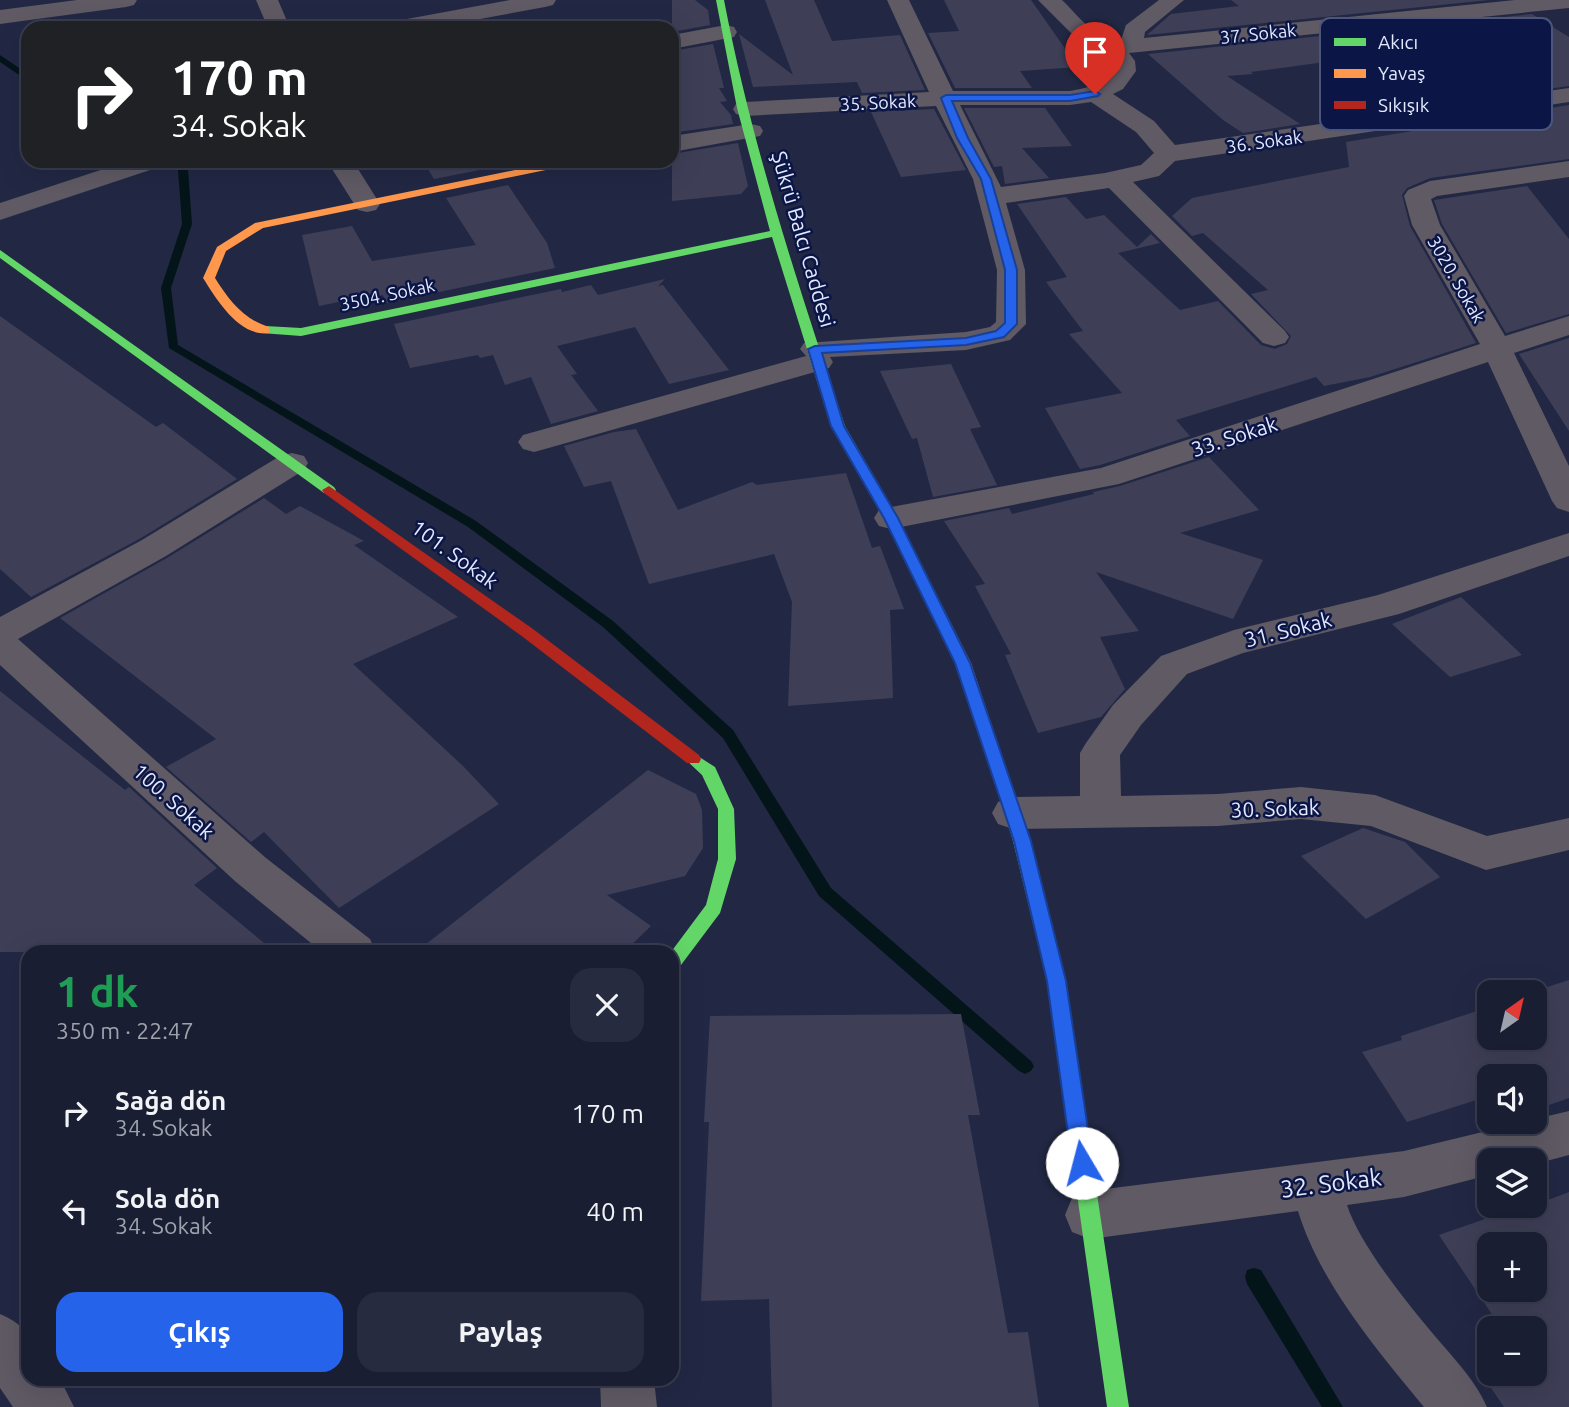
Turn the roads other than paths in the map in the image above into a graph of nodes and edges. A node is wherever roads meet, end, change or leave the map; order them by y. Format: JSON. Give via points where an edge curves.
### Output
{"nodes":[{"id":1,"x":126,"y":0,"type":"edge"},
{"id":2,"x":267,"y":0,"type":"edge"},
{"id":3,"x":545,"y":0,"type":"edge"},
{"id":4,"x":720,"y":0,"type":"edge"},
{"id":5,"x":898,"y":0,"type":"edge"},
{"id":6,"x":1049,"y":0,"type":"edge"},
{"id":7,"x":1173,"y":0,"type":"edge"},
{"id":8,"x":1569,"y":1,"type":"edge"},
{"id":9,"x":0,"y":17,"type":"edge"},
{"id":10,"x":1404,"y":18,"type":"edge"},
{"id":11,"x":276,"y":21,"type":"edge"},
{"id":12,"x":433,"y":21,"type":"edge"},
{"id":13,"x":1320,"y":27,"type":"edge"},
{"id":14,"x":726,"y":32,"type":"junction"},
{"id":15,"x":679,"y":41,"type":"edge"},
{"id":16,"x":1123,"y":47,"type":"junction"},
{"id":17,"x":1095,"y":94,"type":"junction"},
{"id":18,"x":946,"y":98,"type":"junction"},
{"id":19,"x":748,"y":120,"type":"junction"},
{"id":20,"x":1345,"y":130,"type":"edge"},
{"id":21,"x":679,"y":142,"type":"edge"},
{"id":22,"x":1167,"y":154,"type":"junction"},
{"id":23,"x":131,"y":168,"type":"edge"},
{"id":24,"x":344,"y":168,"type":"edge"},
{"id":25,"x":541,"y":168,"type":"edge"},
{"id":26,"x":1569,"y":169,"type":"edge"},
{"id":27,"x":1115,"y":179,"type":"junction"},
{"id":28,"x":990,"y":197,"type":"junction"},
{"id":29,"x":367,"y":204,"type":"junction"},
{"id":30,"x":0,"y":212,"type":"edge"},
{"id":31,"x":776,"y":233,"type":"junction"},
{"id":32,"x":0,"y":253,"type":"edge"},
{"id":33,"x":1569,"y":325,"type":"edge"},
{"id":34,"x":1274,"y":337,"type":"dead end"},
{"id":35,"x":1498,"y":350,"type":"junction"},
{"id":36,"x":817,"y":356,"type":"junction"},
{"id":37,"x":534,"y":442,"type":"dead end"},
{"id":38,"x":292,"y":463,"type":"junction"},
{"id":39,"x":1569,"y":501,"type":"edge"},
{"id":40,"x":891,"y":518,"type":"junction"},
{"id":41,"x":1569,"y":544,"type":"edge"},
{"id":42,"x":0,"y":633,"type":"edge"},
{"id":43,"x":0,"y":644,"type":"edge"},
{"id":44,"x":1101,"y":811,"type":"junction"},
{"id":45,"x":1013,"y":813,"type":"junction"},
{"id":46,"x":1569,"y":834,"type":"edge"},
{"id":47,"x":345,"y":945,"type":"edge"},
{"id":48,"x":679,"y":955,"type":"edge"},
{"id":49,"x":1569,"y":1133,"type":"edge"},
{"id":50,"x":1315,"y":1185,"type":"junction"},
{"id":51,"x":1090,"y":1215,"type":"junction"},
{"id":52,"x":0,"y":1341,"type":"edge"},
{"id":53,"x":21,"y":1371,"type":"edge"},
{"id":54,"x":31,"y":1386,"type":"edge"},
{"id":55,"x":628,"y":1386,"type":"edge"},
{"id":56,"x":46,"y":1407,"type":"edge"},
{"id":57,"x":629,"y":1407,"type":"edge"},
{"id":58,"x":1118,"y":1407,"type":"edge"},
{"id":59,"x":1459,"y":1407,"type":"edge"}],
"edges":[{"from":1,"to":9,"type":"street"},
{"from":2,"to":11,"type":"street"},
{"from":3,"to":12,"type":"street"},
{"from":4,"to":14,"type":"street","name":"Şükrü Balcı Caddesi"},
{"from":5,"to":18,"type":"street"},
{"from":6,"to":16,"type":"street","via":[[1093,42]]},
{"from":7,"to":16,"type":"street","via":[[1134,30]]},
{"from":8,"to":10,"type":"street","name":"37. Sokak"},
{"from":13,"to":16,"type":"street","name":"37. Sokak"},
{"from":14,"to":15,"type":"street"},
{"from":14,"to":19,"type":"street","name":"Şükrü Balcı Caddesi"},
{"from":16,"to":17,"type":"street","via":[[1124,71],[1115,85]]},
{"from":17,"to":18,"type":"street","name":"35. Sokak"},
{"from":17,"to":22,"type":"street","via":[[1138,121]]},
{"from":18,"to":19,"type":"street","name":"35. Sokak"},
{"from":18,"to":28,"type":"street","via":[[986,179]]},
{"from":19,"to":21,"type":"street","name":"35. Sokak"},
{"from":19,"to":31,"type":"street","name":"Şükrü Balcı Caddesi"},
{"from":20,"to":22,"type":"street","name":"36. Sokak"},
{"from":22,"to":27,"type":"street","via":[[1150,171]]},
{"from":23,"to":30,"type":"street"},
{"from":24,"to":29,"type":"street"},
{"from":25,"to":29,"type":"street"},
{"from":26,"to":35,"type":"street","name":"3020. Sokak","via":[[1430,189],[1417,196],[1426,225]]},
{"from":27,"to":28,"type":"street"},
{"from":27,"to":34,"type":"street"},
{"from":28,"to":36,"type":"street","via":[[1011,270],[1011,324],[1000,334],[966,341]]},
{"from":29,"to":31,"type":"street","name":"3504. Sokak","via":[[259,225],[221,249],[209,278],[233,316],[247,325],[276,332],[301,332]]},
{"from":31,"to":36,"type":"street","name":"Şükrü Balcı Caddesi"},
{"from":32,"to":38,"type":"street","name":"101. Sokak"},
{"from":33,"to":35,"type":"street","name":"33. Sokak"},
{"from":35,"to":39,"type":"street","name":"3020. Sokak"},
{"from":35,"to":40,"type":"street","name":"33. Sokak","via":[[1107,477]]},
{"from":36,"to":37,"type":"street"},
{"from":36,"to":40,"type":"street","name":"Şükrü Balcı Caddesi","via":[[838,426]]},
{"from":38,"to":42,"type":"street","via":[[154,548]]},
{"from":38,"to":48,"type":"street","name":"101. Sokak","via":[[709,771],[726,809],[727,859],[714,908]]},
{"from":40,"to":45,"type":"street","name":"Şükrü Balcı Caddesi","via":[[963,663]]},
{"from":41,"to":44,"type":"street","name":"31. Sokak","via":[[1386,605],[1234,643],[1174,665],[1127,715],[1100,753]]},
{"from":43,"to":47,"type":"street","name":"100. Sokak","via":[[251,870]]},
{"from":44,"to":45,"type":"street","name":"30. Sokak"},
{"from":44,"to":46,"type":"street","name":"30. Sokak","via":[[1217,810],[1301,803],[1375,811],[1486,853]]},
{"from":45,"to":51,"type":"street","name":"Şükrü Balcı Caddesi","via":[[1056,981]]},
{"from":49,"to":50,"type":"street","name":"32. Sokak","via":[[1404,1174]]},
{"from":50,"to":51,"type":"street","name":"32. Sokak"},
{"from":50,"to":59,"type":"street","via":[[1331,1235],[1397,1332]]},
{"from":51,"to":58,"type":"street","name":"Şükrü Balcı Caddesi"},
{"from":52,"to":53,"type":"street"},
{"from":54,"to":56,"type":"street"},
{"from":55,"to":57,"type":"street"}]}
